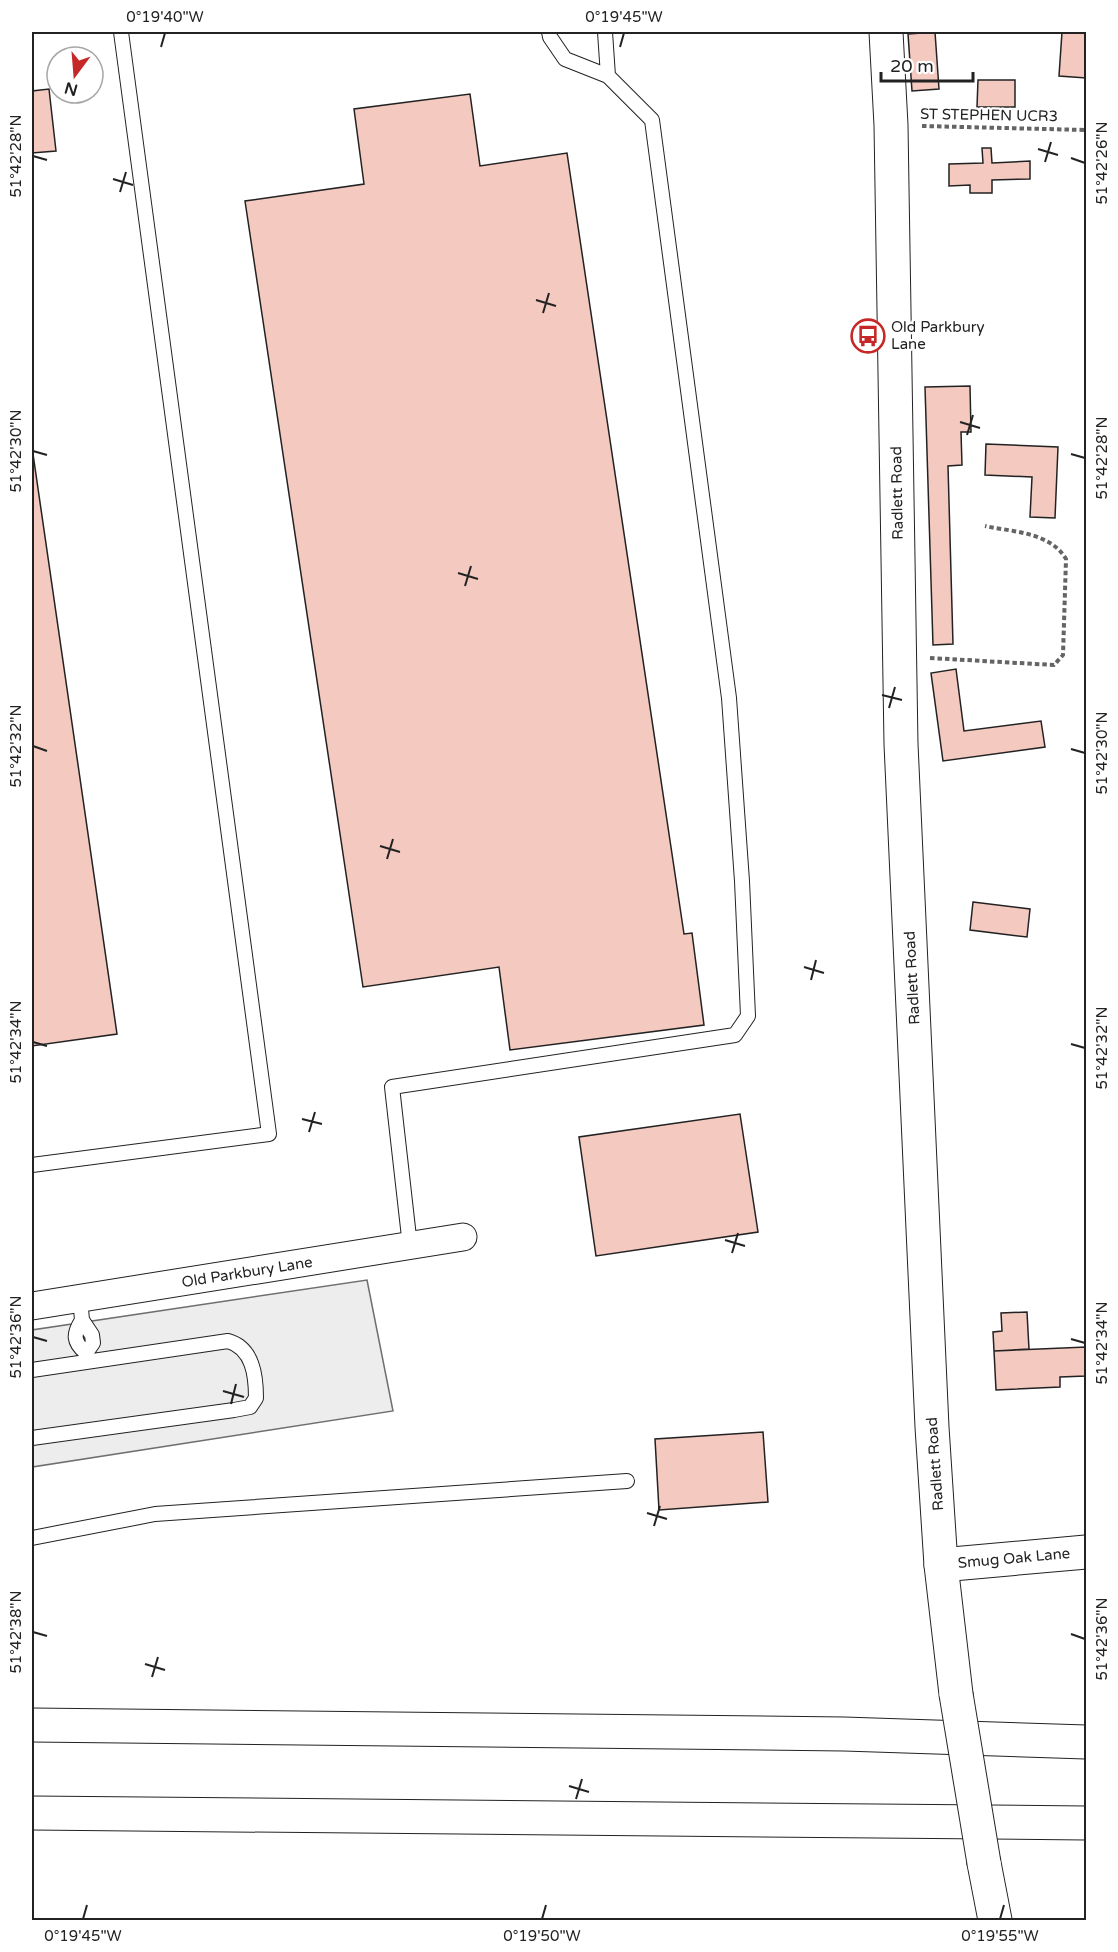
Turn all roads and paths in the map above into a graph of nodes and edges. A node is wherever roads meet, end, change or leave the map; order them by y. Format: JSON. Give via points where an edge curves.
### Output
{"nodes":[{"id":1,"x":121,"y":32,"type":"edge"},
{"id":2,"x":549,"y":32,"type":"edge"},
{"id":3,"x":605,"y":32,"type":"edge"},
{"id":4,"x":886,"y":32,"type":"edge"},
{"id":5,"x":608,"y":76,"type":"junction"},
{"id":6,"x":891,"y":125,"type":"junction"},
{"id":7,"x":1086,"y":130,"type":"edge"},
{"id":8,"x":985,"y":526,"type":"dead end"},
{"id":9,"x":900,"y":658,"type":"junction"},
{"id":10,"x":32,"y":1164,"type":"edge"},
{"id":11,"x":462,"y":1237,"type":"dead end"},
{"id":12,"x":410,"y":1246,"type":"junction"},
{"id":13,"x":32,"y":1306,"type":"edge"},
{"id":14,"x":81,"y":1309,"type":"junction"},
{"id":15,"x":87,"y":1357,"type":"junction"},
{"id":16,"x":32,"y":1370,"type":"edge"},
{"id":17,"x":32,"y":1438,"type":"edge"},
{"id":18,"x":627,"y":1481,"type":"dead end"},
{"id":19,"x":32,"y":1538,"type":"edge"},
{"id":20,"x":1086,"y":1552,"type":"edge"},
{"id":21,"x":941,"y":1565,"type":"junction"},
{"id":22,"x":32,"y":1725,"type":"edge"},
{"id":23,"x":1086,"y":1742,"type":"edge"},
{"id":24,"x":32,"y":1813,"type":"edge"},
{"id":25,"x":1086,"y":1823,"type":"edge"},
{"id":26,"x":995,"y":1920,"type":"edge"}],
"edges":[{"from":1,"to":10,"type":"lane","via":[[269,1134]]},
{"from":2,"to":5,"type":"lane","via":[[566,59]]},
{"from":3,"to":5,"type":"lane"},
{"from":4,"to":6,"type":"main road","name":"Radlett Road"},
{"from":5,"to":12,"type":"lane","via":[[652,120],[729,698],[748,1016],[735,1035],[392,1087]]},
{"from":6,"to":7,"type":"path","name":"ST STEPHEN UCR3"},
{"from":6,"to":9,"type":"main road","name":"Radlett Road"},
{"from":8,"to":9,"type":"path","via":[[1042,537],[1060,548],[1066,559],[1063,655],[1054,665]]},
{"from":9,"to":21,"type":"main road","name":"Radlett Road"},
{"from":11,"to":12,"type":"street","name":"Old Parkbury Lane"},
{"from":12,"to":14,"type":"street","name":"Old Parkbury Lane"},
{"from":13,"to":14,"type":"street","name":"Old Parkbury Lane"},
{"from":14,"to":15,"type":"lane","via":[[76,1339]]},
{"from":15,"to":16,"type":"lane"},
{"from":15,"to":17,"type":"lane","via":[[228,1341],[244,1350],[252,1365],[256,1398],[250,1407],[234,1410]]},
{"from":18,"to":19,"type":"lane","via":[[155,1514]]},
{"from":20,"to":21,"type":"main road","name":"Smug Oak Lane"},
{"from":21,"to":26,"type":"main road","name":"Radlett Road","bridge":true,"via":[[956,1694]]},
{"from":22,"to":23,"type":"main road","via":[[844,1734]]},
{"from":24,"to":25,"type":"main road"}]}
